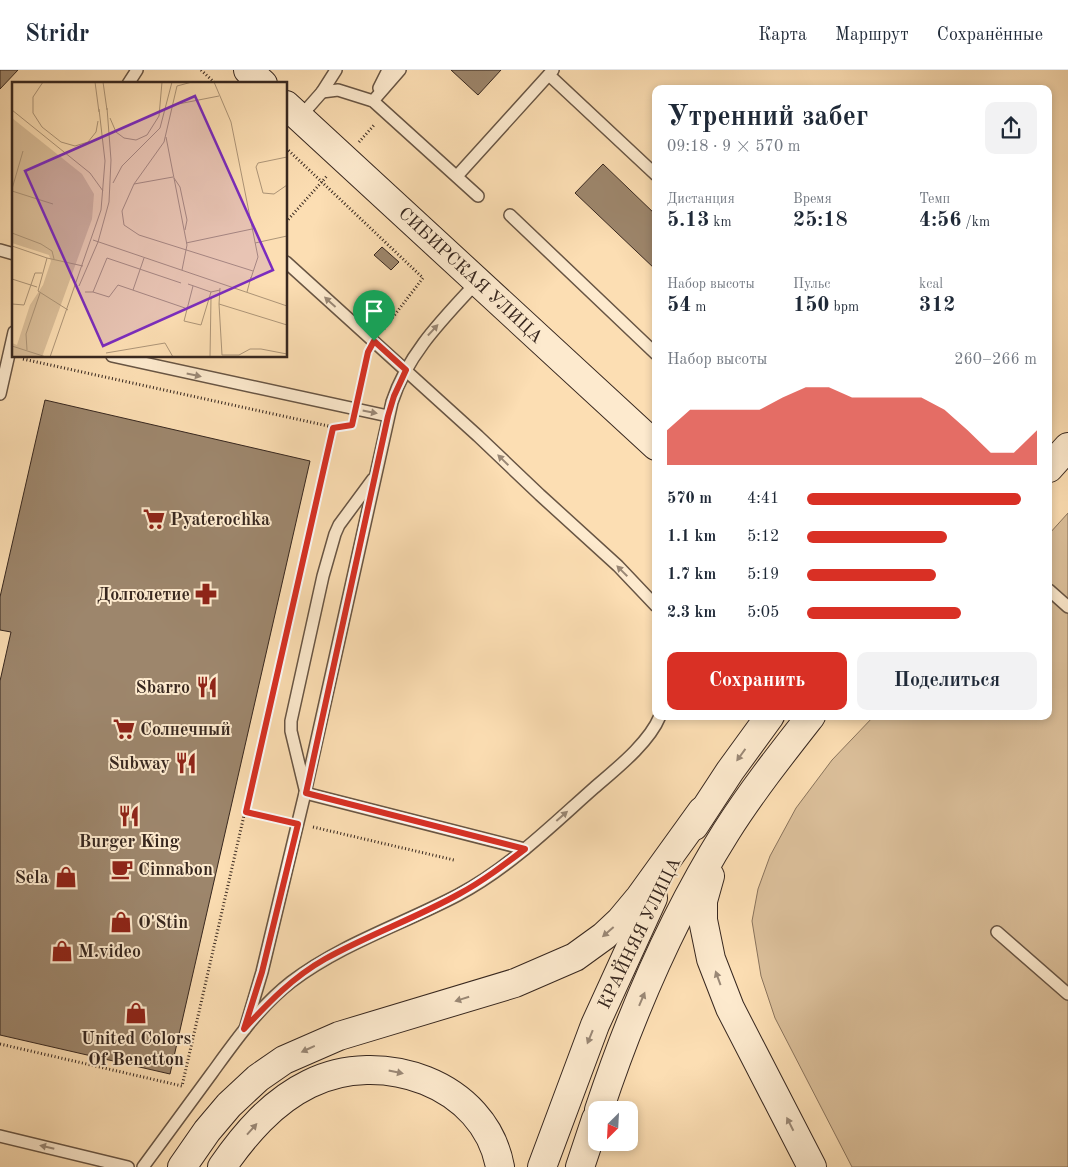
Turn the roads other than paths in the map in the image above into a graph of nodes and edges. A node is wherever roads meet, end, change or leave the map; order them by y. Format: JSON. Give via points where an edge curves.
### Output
{"nodes":[{"id":1,"x":248,"y":70,"type":"edge"},
{"id":2,"x":336,"y":70,"type":"edge"},
{"id":3,"x":388,"y":70,"type":"edge"},
{"id":4,"x":400,"y":70,"type":"edge"},
{"id":5,"x":552,"y":72,"type":"edge"},
{"id":6,"x":261,"y":82,"type":"edge"},
{"id":7,"x":322,"y":92,"type":"junction"},
{"id":8,"x":373,"y":101,"type":"junction"},
{"id":9,"x":293,"y":111,"type":"edge"},
{"id":10,"x":652,"y":171,"type":"edge"},
{"id":11,"x":456,"y":176,"type":"junction"},
{"id":12,"x":478,"y":196,"type":"dead end"},
{"id":13,"x":510,"y":215,"type":"dead end"},
{"id":14,"x":288,"y":264,"type":"edge"},
{"id":15,"x":478,"y":281,"type":"junction"},
{"id":16,"x":12,"y":342,"type":"edge"},
{"id":17,"x":652,"y":350,"type":"edge"},
{"id":18,"x":121,"y":358,"type":"edge"},
{"id":19,"x":406,"y":370,"type":"junction"},
{"id":20,"x":0,"y":394,"type":"edge"},
{"id":21,"x":388,"y":416,"type":"junction"},
{"id":22,"x":1068,"y":430,"type":"edge"},
{"id":23,"x":651,"y":437,"type":"edge"},
{"id":24,"x":1052,"y":442,"type":"edge"},
{"id":25,"x":1068,"y":447,"type":"edge"},
{"id":26,"x":1052,"y":465,"type":"edge"},
{"id":27,"x":375,"y":476,"type":"junction"},
{"id":28,"x":1052,"y":593,"type":"edge"},
{"id":29,"x":652,"y":602,"type":"edge"},
{"id":30,"x":1068,"y":607,"type":"edge"},
{"id":31,"x":658,"y":720,"type":"edge"},
{"id":32,"x":767,"y":720,"type":"edge"},
{"id":33,"x":809,"y":720,"type":"edge"},
{"id":34,"x":306,"y":793,"type":"junction"},
{"id":35,"x":702,"y":811,"type":"junction"},
{"id":36,"x":727,"y":831,"type":"junction"},
{"id":37,"x":525,"y":849,"type":"junction"},
{"id":38,"x":996,"y":932,"type":"dead end"},
{"id":39,"x":1068,"y":994,"type":"edge"},
{"id":40,"x":244,"y":1029,"type":"junction"},
{"id":41,"x":602,"y":1101,"type":"edge"},
{"id":42,"x":0,"y":1136,"type":"edge"},
{"id":43,"x":588,"y":1143,"type":"edge"},
{"id":44,"x":128,"y":1167,"type":"edge"},
{"id":45,"x":143,"y":1167,"type":"edge"},
{"id":46,"x":182,"y":1167,"type":"edge"},
{"id":47,"x":222,"y":1167,"type":"edge"},
{"id":48,"x":500,"y":1167,"type":"edge"},
{"id":49,"x":542,"y":1167,"type":"edge"},
{"id":50,"x":580,"y":1167,"type":"edge"},
{"id":51,"x":812,"y":1167,"type":"edge"}],
"edges":[{"from":1,"to":6,"type":"main road"},
{"from":2,"to":7,"type":"lane"},
{"from":3,"to":8,"type":"lane"},
{"from":4,"to":8,"type":"lane"},
{"from":5,"to":10,"type":"lane"},
{"from":5,"to":11,"type":"lane"},
{"from":7,"to":8,"type":"lane","via":[[338,90]]},
{"from":7,"to":9,"type":"lane"},
{"from":8,"to":11,"type":"lane"},
{"from":9,"to":15,"type":"main road","name":"СИБИРСКАЯ УЛИЦА"},
{"from":11,"to":12,"type":"lane"},
{"from":13,"to":17,"type":"lane"},
{"from":19,"to":14,"type":"lane","one_way":true},
{"from":19,"to":15,"type":"lane","one_way":true,"via":[[427,336]]},
{"from":15,"to":23,"type":"main road","name":"СИБИРСКАЯ УЛИЦА"},
{"from":16,"to":20,"type":"lane"},
{"from":18,"to":21,"type":"lane","one_way":true},
{"from":19,"to":21,"type":"lane"},
{"from":29,"to":19,"type":"lane","one_way":true,"via":[[618,566]]},
{"from":21,"to":27,"type":"lane"},
{"from":22,"to":24,"type":"main road"},
{"from":25,"to":26,"type":"main road"},
{"from":27,"to":34,"type":"lane"},
{"from":27,"to":34,"type":"lane","via":[[335,534],[295,702],[291,731]]},
{"from":28,"to":30,"type":"lane"},
{"from":37,"to":31,"type":"lane","one_way":true,"via":[[627,758]]},
{"from":32,"to":35,"type":"main road","name":"КРАЙНЯЯ УЛИЦА","one_way":true},
{"from":33,"to":36,"type":"main road","name":"КРАЙНЯЯ УЛИЦА"},
{"from":34,"to":37,"type":"lane"},
{"from":34,"to":40,"type":"lane","via":[[262,972]]},
{"from":35,"to":46,"type":"main road","one_way":true,"via":[[620,921],[575,956],[516,983],[339,1036],[284,1060],[258,1078],[229,1105]]},
{"from":35,"to":49,"type":"main road","name":"КРАЙНЯЯ УЛИЦА","one_way":true,"via":[[662,880],[622,964],[578,1067]]},
{"from":41,"to":36,"type":"main road","name":"КРАЙНЯЯ УЛИЦА","one_way":true,"via":[[666,943]]},
{"from":51,"to":36,"type":"main road","one_way":true,"via":[[730,1008],[706,939],[704,901]]},
{"from":37,"to":40,"type":"lane","via":[[459,894],[324,960],[273,998]]},
{"from":38,"to":39,"type":"lane"},
{"from":40,"to":45,"type":"lane"},
{"from":44,"to":42,"type":"lane","one_way":true},
{"from":43,"to":50,"type":"main road"},
{"from":47,"to":48,"type":"main road","one_way":true,"via":[[238,1144],[282,1099],[310,1083],[342,1072],[366,1069],[412,1075],[454,1095],[490,1136]]}]}
